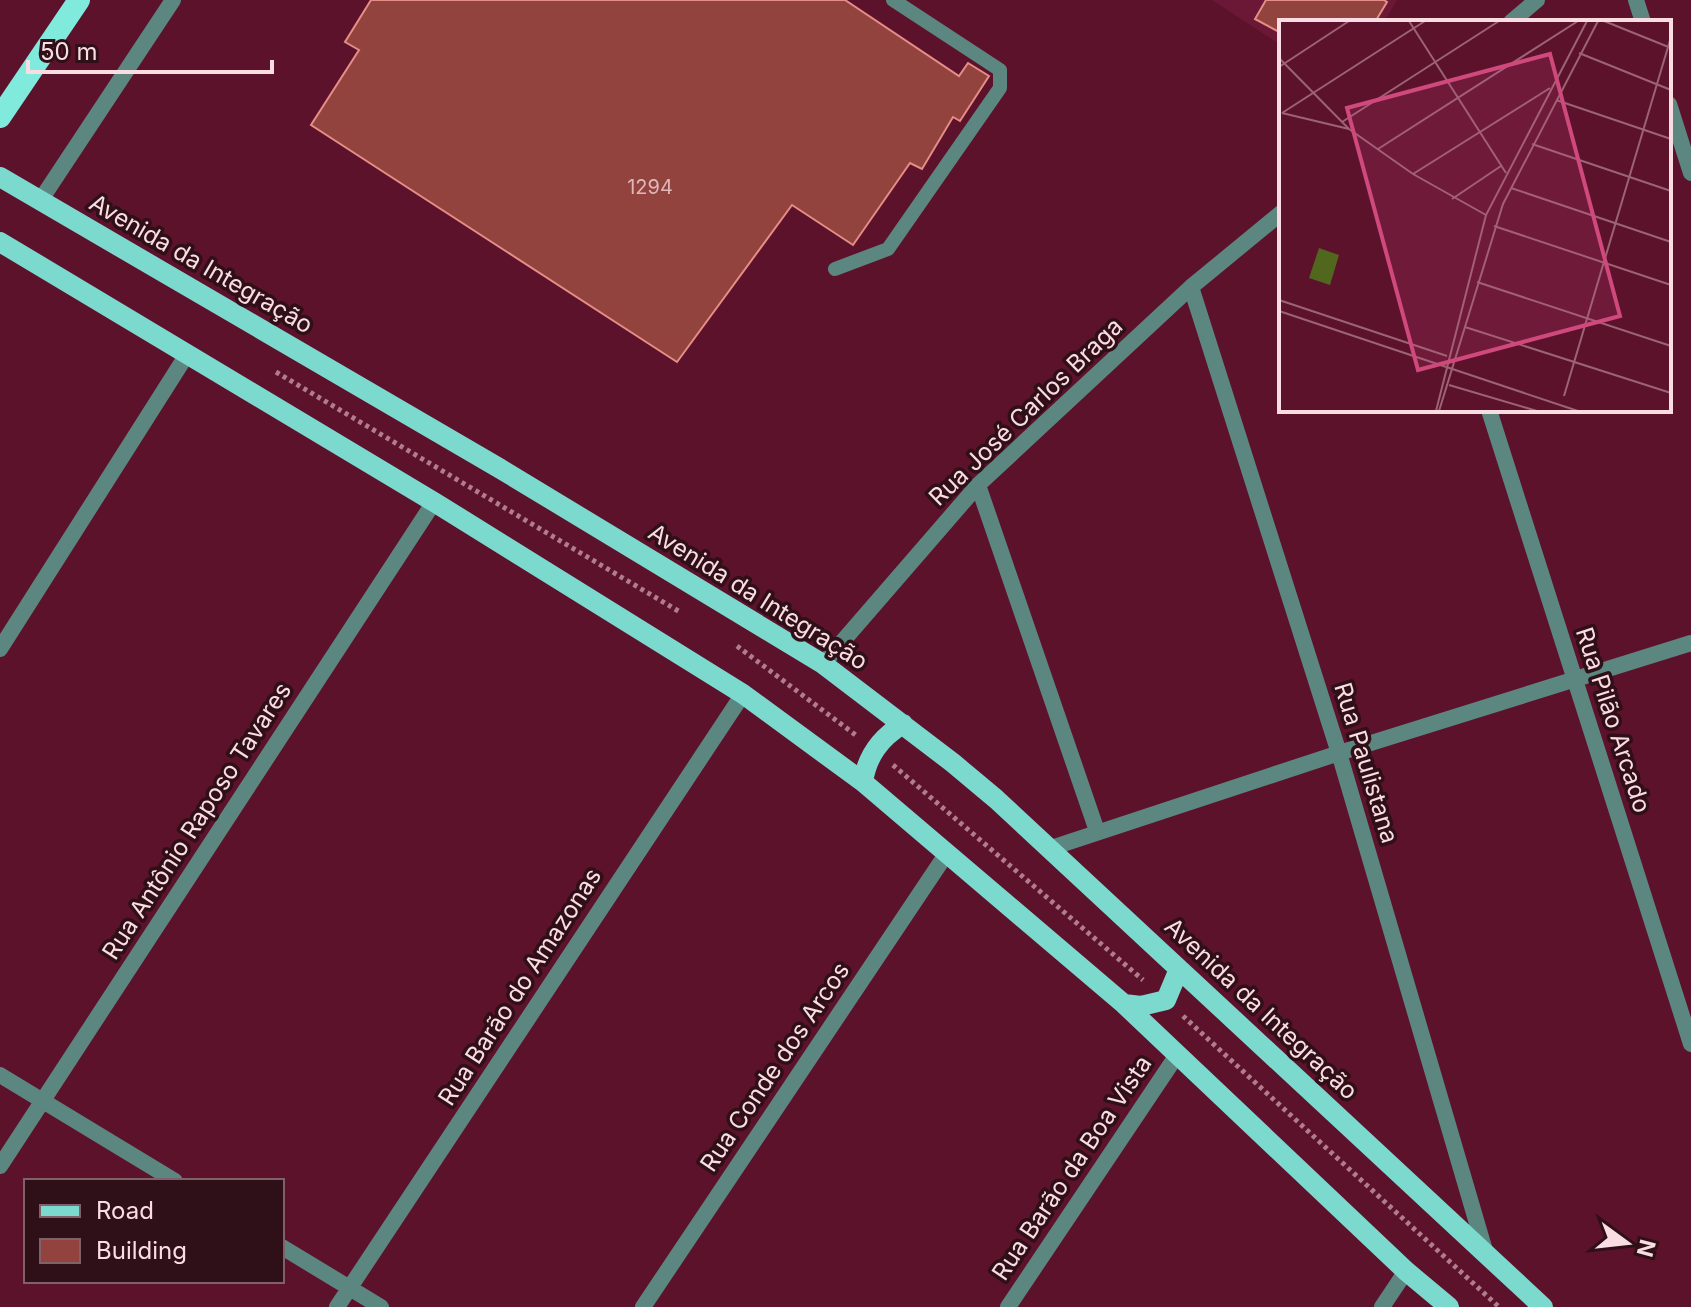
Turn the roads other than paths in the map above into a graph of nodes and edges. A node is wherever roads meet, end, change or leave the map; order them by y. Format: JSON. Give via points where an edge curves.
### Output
{"nodes":[{"id":1,"x":79,"y":0,"type":"edge"},
{"id":2,"x":173,"y":0,"type":"edge"},
{"id":3,"x":893,"y":0,"type":"edge"},
{"id":4,"x":1537,"y":0,"type":"edge"},
{"id":5,"x":1636,"y":0,"type":"edge"},
{"id":6,"x":1513,"y":20,"type":"edge"},
{"id":7,"x":1642,"y":20,"type":"edge"},
{"id":8,"x":1671,"y":110,"type":"edge"},
{"id":9,"x":0,"y":117,"type":"edge"},
{"id":10,"x":1691,"y":173,"type":"edge"},
{"id":11,"x":0,"y":177,"type":"edge"},
{"id":12,"x":40,"y":201,"type":"junction"},
{"id":13,"x":1279,"y":215,"type":"edge"},
{"id":14,"x":0,"y":242,"type":"edge"},
{"id":15,"x":835,"y":269,"type":"dead end"},
{"id":16,"x":1191,"y":287,"type":"junction"},
{"id":17,"x":186,"y":356,"type":"junction"},
{"id":18,"x":1490,"y":412,"type":"edge"},
{"id":19,"x":978,"y":485,"type":"junction"},
{"id":20,"x":434,"y":502,"type":"junction"},
{"id":21,"x":1691,"y":643,"type":"edge"},
{"id":22,"x":0,"y":649,"type":"edge"},
{"id":23,"x":823,"y":664,"type":"junction"},
{"id":24,"x":1575,"y":681,"type":"junction"},
{"id":25,"x":743,"y":694,"type":"junction"},
{"id":26,"x":903,"y":724,"type":"junction"},
{"id":27,"x":1339,"y":753,"type":"junction"},
{"id":28,"x":863,"y":782,"type":"junction"},
{"id":29,"x":1097,"y":831,"type":"junction"},
{"id":30,"x":1048,"y":849,"type":"junction"},
{"id":31,"x":947,"y":853,"type":"junction"},
{"id":32,"x":1179,"y":969,"type":"junction"},
{"id":33,"x":1124,"y":1004,"type":"junction"},
{"id":34,"x":1691,"y":1044,"type":"edge"},
{"id":35,"x":1177,"y":1055,"type":"junction"},
{"id":36,"x":0,"y":1075,"type":"edge"},
{"id":37,"x":43,"y":1100,"type":"junction"},
{"id":38,"x":0,"y":1166,"type":"edge"},
{"id":39,"x":172,"y":1179,"type":"edge"},
{"id":40,"x":284,"y":1248,"type":"edge"},
{"id":41,"x":1486,"y":1255,"type":"junction"},
{"id":42,"x":1406,"y":1271,"type":"junction"},
{"id":43,"x":350,"y":1288,"type":"junction"},
{"id":44,"x":337,"y":1307,"type":"edge"},
{"id":45,"x":381,"y":1307,"type":"edge"},
{"id":46,"x":643,"y":1307,"type":"edge"},
{"id":47,"x":1008,"y":1307,"type":"edge"},
{"id":48,"x":1382,"y":1307,"type":"edge"},
{"id":49,"x":1449,"y":1307,"type":"edge"},
{"id":50,"x":1543,"y":1307,"type":"edge"}],
"edges":[{"from":1,"to":9,"type":"highway"},
{"from":2,"to":12,"type":"street"},
{"from":3,"to":15,"type":"lane","via":[[1000,70],[1000,88],[888,249]]},
{"from":4,"to":6,"type":"street"},
{"from":5,"to":7,"type":"street"},
{"from":8,"to":10,"type":"street"},
{"from":11,"to":12,"type":"main road","name":"Avenida da Integração"},
{"from":12,"to":23,"type":"main road","name":"Avenida da Integração"},
{"from":13,"to":16,"type":"street","name":"Rua José Carlos Braga"},
{"from":14,"to":17,"type":"main road"},
{"from":16,"to":19,"type":"street","name":"Rua José Carlos Braga"},
{"from":16,"to":27,"type":"street","name":"Rua Paulistana"},
{"from":17,"to":20,"type":"main road"},
{"from":17,"to":22,"type":"street"},
{"from":18,"to":24,"type":"street","name":"Rua Pilão Arcado"},
{"from":19,"to":23,"type":"street","name":"Rua José Carlos Braga"},
{"from":19,"to":29,"type":"street"},
{"from":20,"to":25,"type":"main road"},
{"from":20,"to":37,"type":"street","name":"Rua Antônio Raposo Tavares"},
{"from":21,"to":24,"type":"street"},
{"from":23,"to":26,"type":"main road","name":"Avenida da Integração"},
{"from":24,"to":27,"type":"street"},
{"from":24,"to":34,"type":"street","name":"Rua Pilão Arcado"},
{"from":25,"to":28,"type":"main road"},
{"from":25,"to":43,"type":"street","name":"Rua Barão do Amazonas"},
{"from":26,"to":28,"type":"main road","via":[[874,749]]},
{"from":26,"to":30,"type":"main road","name":"Avenida da Integração"},
{"from":27,"to":29,"type":"street"},
{"from":27,"to":41,"type":"street","name":"Rua Paulistana"},
{"from":28,"to":31,"type":"main road"},
{"from":29,"to":30,"type":"street"},
{"from":30,"to":32,"type":"main road","name":"Avenida da Integração"},
{"from":31,"to":33,"type":"main road"},
{"from":31,"to":46,"type":"street","name":"Rua Conde dos Arcos"},
{"from":32,"to":33,"type":"main road","via":[[1166,1000]]},
{"from":32,"to":41,"type":"main road","name":"Avenida da Integração"},
{"from":33,"to":35,"type":"main road"},
{"from":35,"to":42,"type":"main road"},
{"from":35,"to":47,"type":"street","name":"Rua Barão da Boa Vista"},
{"from":36,"to":37,"type":"street"},
{"from":37,"to":38,"type":"street","name":"Rua Antônio Raposo Tavares"},
{"from":37,"to":39,"type":"street"},
{"from":40,"to":43,"type":"street"},
{"from":41,"to":50,"type":"main road","name":"Avenida da Integração"},
{"from":42,"to":48,"type":"street"},
{"from":42,"to":49,"type":"main road"},
{"from":43,"to":44,"type":"street","name":"Rua Barão do Amazonas"},
{"from":43,"to":45,"type":"street"}]}
